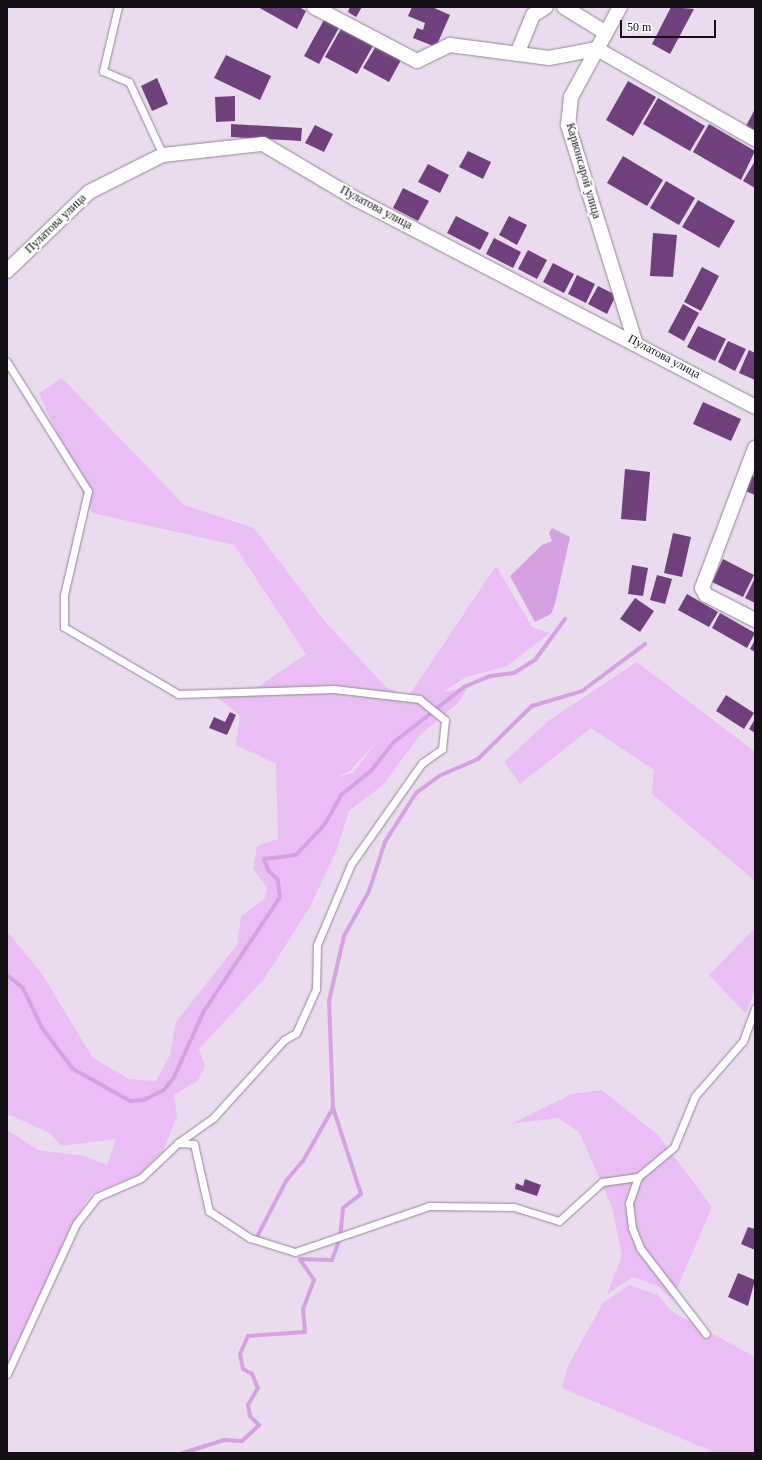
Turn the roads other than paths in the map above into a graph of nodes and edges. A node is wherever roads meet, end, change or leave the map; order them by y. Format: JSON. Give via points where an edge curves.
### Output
{"nodes":[{"id":1,"x":118,"y":7,"type":"edge"},
{"id":2,"x":314,"y":7,"type":"edge"},
{"id":3,"x":546,"y":7,"type":"edge"},
{"id":4,"x":564,"y":7,"type":"edge"},
{"id":5,"x":620,"y":7,"type":"edge"},
{"id":6,"x":606,"y":33,"type":"junction"},
{"id":7,"x":597,"y":49,"type":"junction"},
{"id":8,"x":517,"y":54,"type":"junction"},
{"id":9,"x":755,"y":139,"type":"edge"},
{"id":10,"x":163,"y":155,"type":"junction"},
{"id":11,"x":7,"y":271,"type":"edge"},
{"id":12,"x":635,"y":342,"type":"junction"},
{"id":13,"x":7,"y":362,"type":"edge"},
{"id":14,"x":755,"y":407,"type":"edge"},
{"id":15,"x":755,"y":448,"type":"edge"},
{"id":16,"x":755,"y":620,"type":"edge"},
{"id":17,"x":755,"y":1008,"type":"edge"},
{"id":18,"x":178,"y":1143,"type":"junction"},
{"id":19,"x":638,"y":1177,"type":"junction"},
{"id":20,"x":706,"y":1334,"type":"dead end"},
{"id":21,"x":7,"y":1374,"type":"edge"}],
"edges":[{"from":1,"to":10,"type":"lane","via":[[104,71],[129,82]]},
{"from":2,"to":8,"type":"street","via":[[417,61],[450,45]]},
{"from":3,"to":8,"type":"street","via":[[533,15]]},
{"from":4,"to":6,"type":"street"},
{"from":5,"to":6,"type":"street","name":"Карвонсарой улица"},
{"from":6,"to":7,"type":"street","name":"Карвонсарой улица"},
{"from":7,"to":8,"type":"street","via":[[549,58]]},
{"from":7,"to":9,"type":"street"},
{"from":7,"to":12,"type":"street","name":"Карвонсарой улица","via":[[572,97],[568,125]]},
{"from":10,"to":11,"type":"street","name":"Пулатова улица","via":[[89,192]]},
{"from":10,"to":12,"type":"street","name":"Пулатова улица","via":[[263,144],[356,199]]},
{"from":12,"to":14,"type":"street","name":"Пулатова улица"},
{"from":13,"to":18,"type":"lane","via":[[88,492],[64,595],[64,627],[178,694],[334,689],[419,699],[445,720],[442,749],[422,763],[351,864],[317,945],[316,989],[296,1034],[284,1040],[213,1118]]},
{"from":15,"to":16,"type":"street","via":[[702,588],[706,595]]},
{"from":17,"to":19,"type":"lane","via":[[743,1041],[695,1096],[674,1147]]},
{"from":18,"to":19,"type":"lane","via":[[194,1144],[209,1211],[250,1238],[295,1252],[429,1206],[514,1207],[559,1221],[602,1182]]},
{"from":18,"to":21,"type":"lane","via":[[141,1178],[97,1197],[76,1224]]},
{"from":19,"to":20,"type":"lane","via":[[629,1204],[632,1228],[640,1248]]}]}
